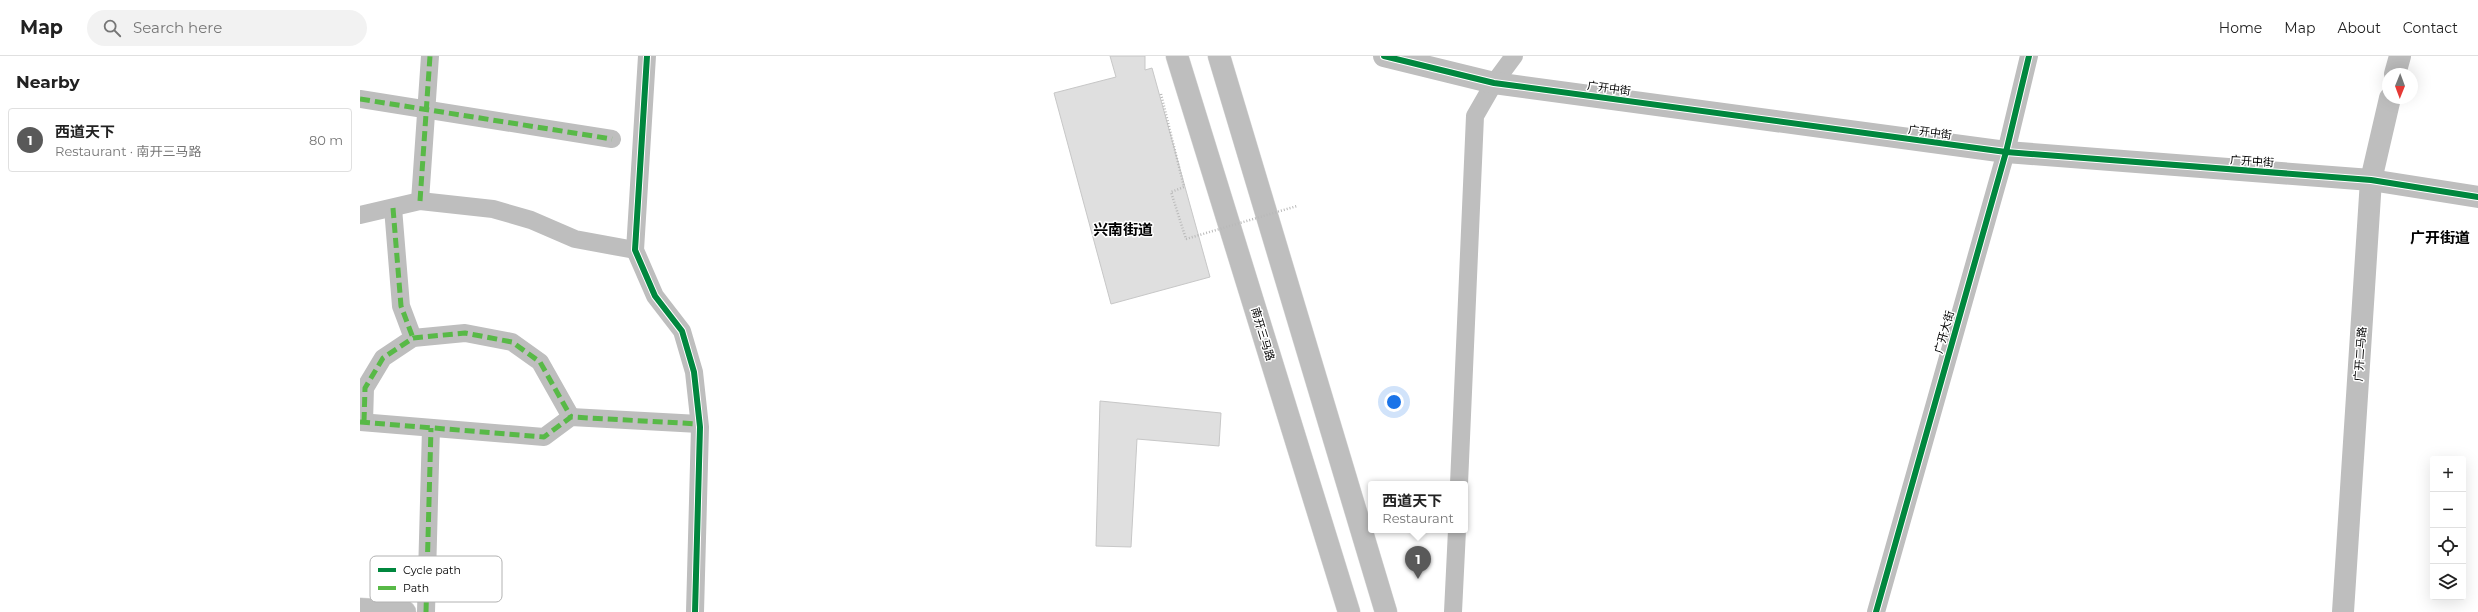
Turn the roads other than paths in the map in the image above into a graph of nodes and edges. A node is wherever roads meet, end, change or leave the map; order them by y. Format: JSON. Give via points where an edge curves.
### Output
{"nodes":[{"id":1,"x":430,"y":56,"type":"edge"},
{"id":2,"x":647,"y":56,"type":"edge"},
{"id":3,"x":1177,"y":56,"type":"edge"},
{"id":4,"x":1220,"y":56,"type":"edge"},
{"id":5,"x":1384,"y":56,"type":"edge"},
{"id":6,"x":1514,"y":56,"type":"edge"},
{"id":7,"x":2030,"y":56,"type":"edge"},
{"id":8,"x":2400,"y":56,"type":"edge"},
{"id":9,"x":2397,"y":68,"type":"edge"},
{"id":10,"x":1494,"y":83,"type":"junction"},
{"id":11,"x":360,"y":99,"type":"edge"},
{"id":12,"x":2389,"y":104,"type":"edge"},
{"id":13,"x":426,"y":109,"type":"junction"},
{"id":14,"x":612,"y":139,"type":"dead end"},
{"id":15,"x":2006,"y":152,"type":"junction"},
{"id":16,"x":2371,"y":180,"type":"junction"},
{"id":17,"x":2478,"y":197,"type":"edge"},
{"id":18,"x":420,"y":201,"type":"junction"},
{"id":19,"x":392,"y":208,"type":"junction"},
{"id":20,"x":360,"y":215,"type":"edge"},
{"id":21,"x":635,"y":250,"type":"junction"},
{"id":22,"x":413,"y":338,"type":"junction"},
{"id":23,"x":571,"y":417,"type":"junction"},
{"id":24,"x":362,"y":422,"type":"edge"},
{"id":25,"x":699,"y":424,"type":"junction"},
{"id":26,"x":431,"y":428,"type":"junction"},
{"id":27,"x":1459,"y":481,"type":"edge"},
{"id":28,"x":1457,"y":533,"type":"edge"},
{"id":29,"x":428,"y":556,"type":"edge"},
{"id":30,"x":426,"y":602,"type":"edge"},
{"id":31,"x":360,"y":609,"type":"edge"},
{"id":32,"x":404,"y":612,"type":"edge"},
{"id":33,"x":426,"y":612,"type":"edge"},
{"id":34,"x":695,"y":612,"type":"edge"},
{"id":35,"x":1348,"y":612,"type":"edge"},
{"id":36,"x":1386,"y":612,"type":"edge"},
{"id":37,"x":1453,"y":612,"type":"edge"},
{"id":38,"x":1876,"y":612,"type":"edge"},
{"id":39,"x":2343,"y":612,"type":"edge"}],
"edges":[{"from":1,"to":13,"type":"street"},
{"from":2,"to":21,"type":"street"},
{"from":3,"to":35,"type":"street","name":"南开三马路"},
{"from":4,"to":36,"type":"street"},
{"from":5,"to":10,"type":"street","name":"广开中街"},
{"from":6,"to":10,"type":"street"},
{"from":7,"to":15,"type":"street","name":"广开大街"},
{"from":8,"to":9,"type":"street"},
{"from":10,"to":15,"type":"street","name":"广开中街"},
{"from":10,"to":27,"type":"street","via":[[1475,116]]},
{"from":11,"to":13,"type":"street"},
{"from":12,"to":16,"type":"street","name":"广开二马路"},
{"from":13,"to":14,"type":"street"},
{"from":13,"to":18,"type":"street"},
{"from":15,"to":16,"type":"street","name":"广开中街"},
{"from":15,"to":38,"type":"street","name":"广开大街"},
{"from":16,"to":17,"type":"street","name":"广开中街"},
{"from":16,"to":39,"type":"street","name":"广开二马路"},
{"from":18,"to":19,"type":"street"},
{"from":18,"to":21,"type":"street","via":[[493,209],[531,220],[575,239]]},
{"from":19,"to":20,"type":"street"},
{"from":19,"to":22,"type":"street","via":[[401,306]]},
{"from":21,"to":25,"type":"street","via":[[655,296],[682,331],[694,372]]},
{"from":22,"to":23,"type":"street","via":[[465,333],[512,342],[540,362]]},
{"from":22,"to":24,"type":"street","via":[[383,358],[365,388]]},
{"from":23,"to":25,"type":"street"},
{"from":23,"to":26,"type":"street","via":[[544,437]]},
{"from":24,"to":26,"type":"street"},
{"from":25,"to":34,"type":"street"},
{"from":26,"to":29,"type":"street"},
{"from":28,"to":37,"type":"street"},
{"from":30,"to":33,"type":"street"},
{"from":31,"to":32,"type":"street"}]}
